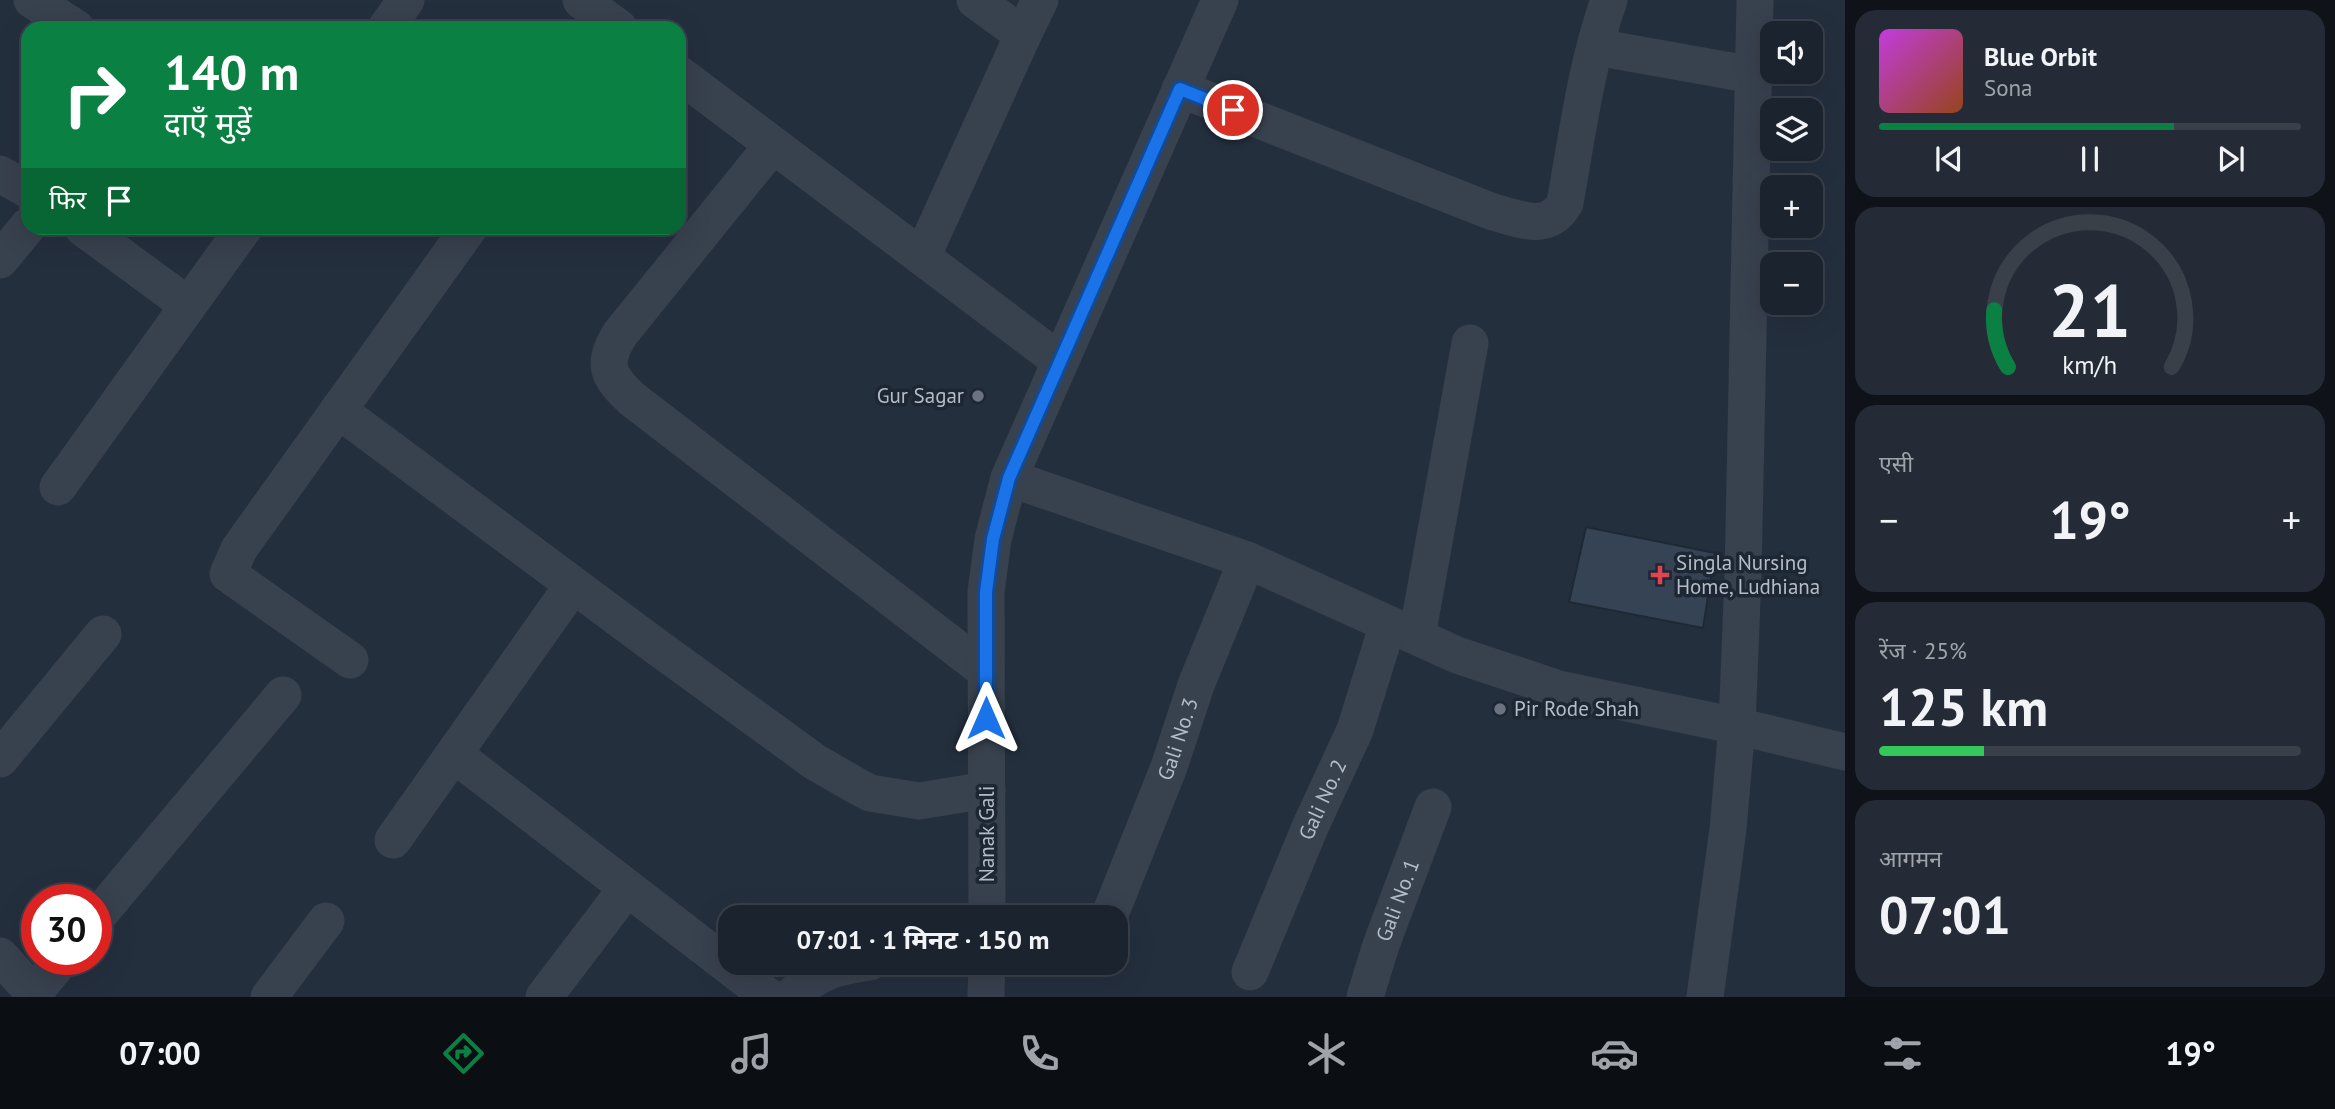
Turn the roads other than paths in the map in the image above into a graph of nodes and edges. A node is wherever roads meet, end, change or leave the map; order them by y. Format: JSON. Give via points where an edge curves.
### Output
{"nodes":[{"id":1,"x":32,"y":0,"type":"edge"},
{"id":2,"x":406,"y":0,"type":"edge"},
{"id":3,"x":581,"y":0,"type":"edge"},
{"id":4,"x":975,"y":0,"type":"edge"},
{"id":5,"x":1040,"y":0,"type":"edge"},
{"id":6,"x":1220,"y":0,"type":"edge"},
{"id":7,"x":1609,"y":0,"type":"edge"},
{"id":8,"x":1755,"y":0,"type":"edge"},
{"id":9,"x":65,"y":21,"type":"edge"},
{"id":10,"x":391,"y":21,"type":"edge"},
{"id":11,"x":607,"y":21,"type":"edge"},
{"id":12,"x":1023,"y":35,"type":"junction"},
{"id":13,"x":1596,"y":47,"type":"junction"},
{"id":14,"x":1753,"y":75,"type":"junction"},
{"id":15,"x":686,"y":79,"type":"edge"},
{"id":16,"x":1180,"y":89,"type":"junction"},
{"id":17,"x":772,"y":146,"type":"junction"},
{"id":18,"x":0,"y":174,"type":"edge"},
{"id":19,"x":21,"y":186,"type":"edge"},
{"id":20,"x":21,"y":234,"type":"edge"},
{"id":21,"x":93,"y":235,"type":"edge"},
{"id":22,"x":239,"y":235,"type":"edge"},
{"id":23,"x":464,"y":235,"type":"edge"},
{"id":24,"x":922,"y":257,"type":"junction"},
{"id":25,"x":0,"y":260,"type":"edge"},
{"id":26,"x":188,"y":305,"type":"junction"},
{"id":27,"x":1471,"y":343,"type":"dead end"},
{"id":28,"x":1060,"y":361,"type":"junction"},
{"id":29,"x":338,"y":410,"type":"junction"},
{"id":30,"x":1009,"y":478,"type":"junction"},
{"id":31,"x":58,"y":487,"type":"dead end"},
{"id":32,"x":1247,"y":560,"type":"junction"},
{"id":33,"x":573,"y":585,"type":"junction"},
{"id":34,"x":1402,"y":630,"type":"junction"},
{"id":35,"x":103,"y":634,"type":"dead end"},
{"id":36,"x":350,"y":660,"type":"dead end"},
{"id":37,"x":986,"y":670,"type":"junction"},
{"id":38,"x":283,"y":695,"type":"dead end"},
{"id":39,"x":1737,"y":726,"type":"junction"},
{"id":40,"x":1845,"y":752,"type":"edge"},
{"id":41,"x":455,"y":755,"type":"junction"},
{"id":42,"x":0,"y":759,"type":"edge"},
{"id":43,"x":987,"y":790,"type":"junction"},
{"id":44,"x":1433,"y":807,"type":"dead end"},
{"id":45,"x":393,"y":840,"type":"dead end"},
{"id":46,"x":627,"y":888,"type":"junction"},
{"id":47,"x":112,"y":899,"type":"edge"},
{"id":48,"x":987,"y":905,"type":"edge"},
{"id":49,"x":1114,"y":905,"type":"edge"},
{"id":50,"x":326,"y":921,"type":"dead end"},
{"id":51,"x":0,"y":956,"type":"edge"},
{"id":52,"x":1250,"y":972,"type":"dead end"},
{"id":53,"x":50,"y":975,"type":"edge"},
{"id":54,"x":821,"y":975,"type":"edge"},
{"id":55,"x":987,"y":975,"type":"edge"},
{"id":56,"x":35,"y":995,"type":"edge"},
{"id":57,"x":269,"y":997,"type":"edge"},
{"id":58,"x":544,"y":997,"type":"edge"},
{"id":59,"x":769,"y":997,"type":"edge"},
{"id":60,"x":790,"y":997,"type":"edge"},
{"id":61,"x":986,"y":997,"type":"edge"},
{"id":62,"x":1366,"y":997,"type":"edge"},
{"id":63,"x":1705,"y":997,"type":"edge"}],
"edges":[{"from":1,"to":9,"type":"street"},
{"from":2,"to":10,"type":"street"},
{"from":3,"to":11,"type":"street"},
{"from":4,"to":12,"type":"street"},
{"from":5,"to":12,"type":"street"},
{"from":6,"to":16,"type":"street","name":"Nanak Gali"},
{"from":7,"to":13,"type":"street"},
{"from":8,"to":14,"type":"street"},
{"from":12,"to":24,"type":"street"},
{"from":13,"to":14,"type":"street"},
{"from":13,"to":16,"type":"street","via":[[1565,203],[1548,221],[1493,212]]},
{"from":14,"to":39,"type":"street"},
{"from":15,"to":17,"type":"street"},
{"from":16,"to":28,"type":"street","name":"Nanak Gali"},
{"from":17,"to":24,"type":"street"},
{"from":17,"to":37,"type":"street","via":[[620,334],[610,350],[611,375],[632,399]]},
{"from":18,"to":19,"type":"street"},
{"from":20,"to":25,"type":"street"},
{"from":21,"to":26,"type":"street"},
{"from":22,"to":26,"type":"street"},
{"from":23,"to":29,"type":"street"},
{"from":24,"to":28,"type":"street"},
{"from":26,"to":31,"type":"street"},
{"from":27,"to":34,"type":"street","name":"Gali No. 2"},
{"from":28,"to":30,"type":"street","name":"Nanak Gali"},
{"from":29,"to":33,"type":"street"},
{"from":29,"to":36,"type":"street","via":[[239,549],[228,574]]},
{"from":30,"to":32,"type":"street"},
{"from":30,"to":37,"type":"street","name":"Nanak Gali","via":[[993,539],[986,592]]},
{"from":32,"to":34,"type":"street"},
{"from":32,"to":49,"type":"street","name":"Gali No. 3"},
{"from":33,"to":41,"type":"street"},
{"from":33,"to":43,"type":"street","via":[[815,762],[870,793],[919,801]]},
{"from":34,"to":39,"type":"street","via":[[1457,655],[1559,689]]},
{"from":34,"to":52,"type":"street","name":"Gali No. 2","via":[[1311,825]]},
{"from":35,"to":42,"type":"street"},
{"from":37,"to":43,"type":"street","name":"Nanak Gali"},
{"from":38,"to":47,"type":"street"},
{"from":39,"to":40,"type":"street"},
{"from":39,"to":63,"type":"street"},
{"from":41,"to":45,"type":"street"},
{"from":41,"to":46,"type":"street"},
{"from":43,"to":48,"type":"street","name":"Nanak Gali"},
{"from":44,"to":62,"type":"street","name":"Gali No. 1"},
{"from":46,"to":58,"type":"street"},
{"from":46,"to":59,"type":"street"},
{"from":50,"to":57,"type":"street"},
{"from":51,"to":56,"type":"street"},
{"from":53,"to":56,"type":"street"},
{"from":54,"to":60,"type":"street"},
{"from":55,"to":61,"type":"street"}]}
